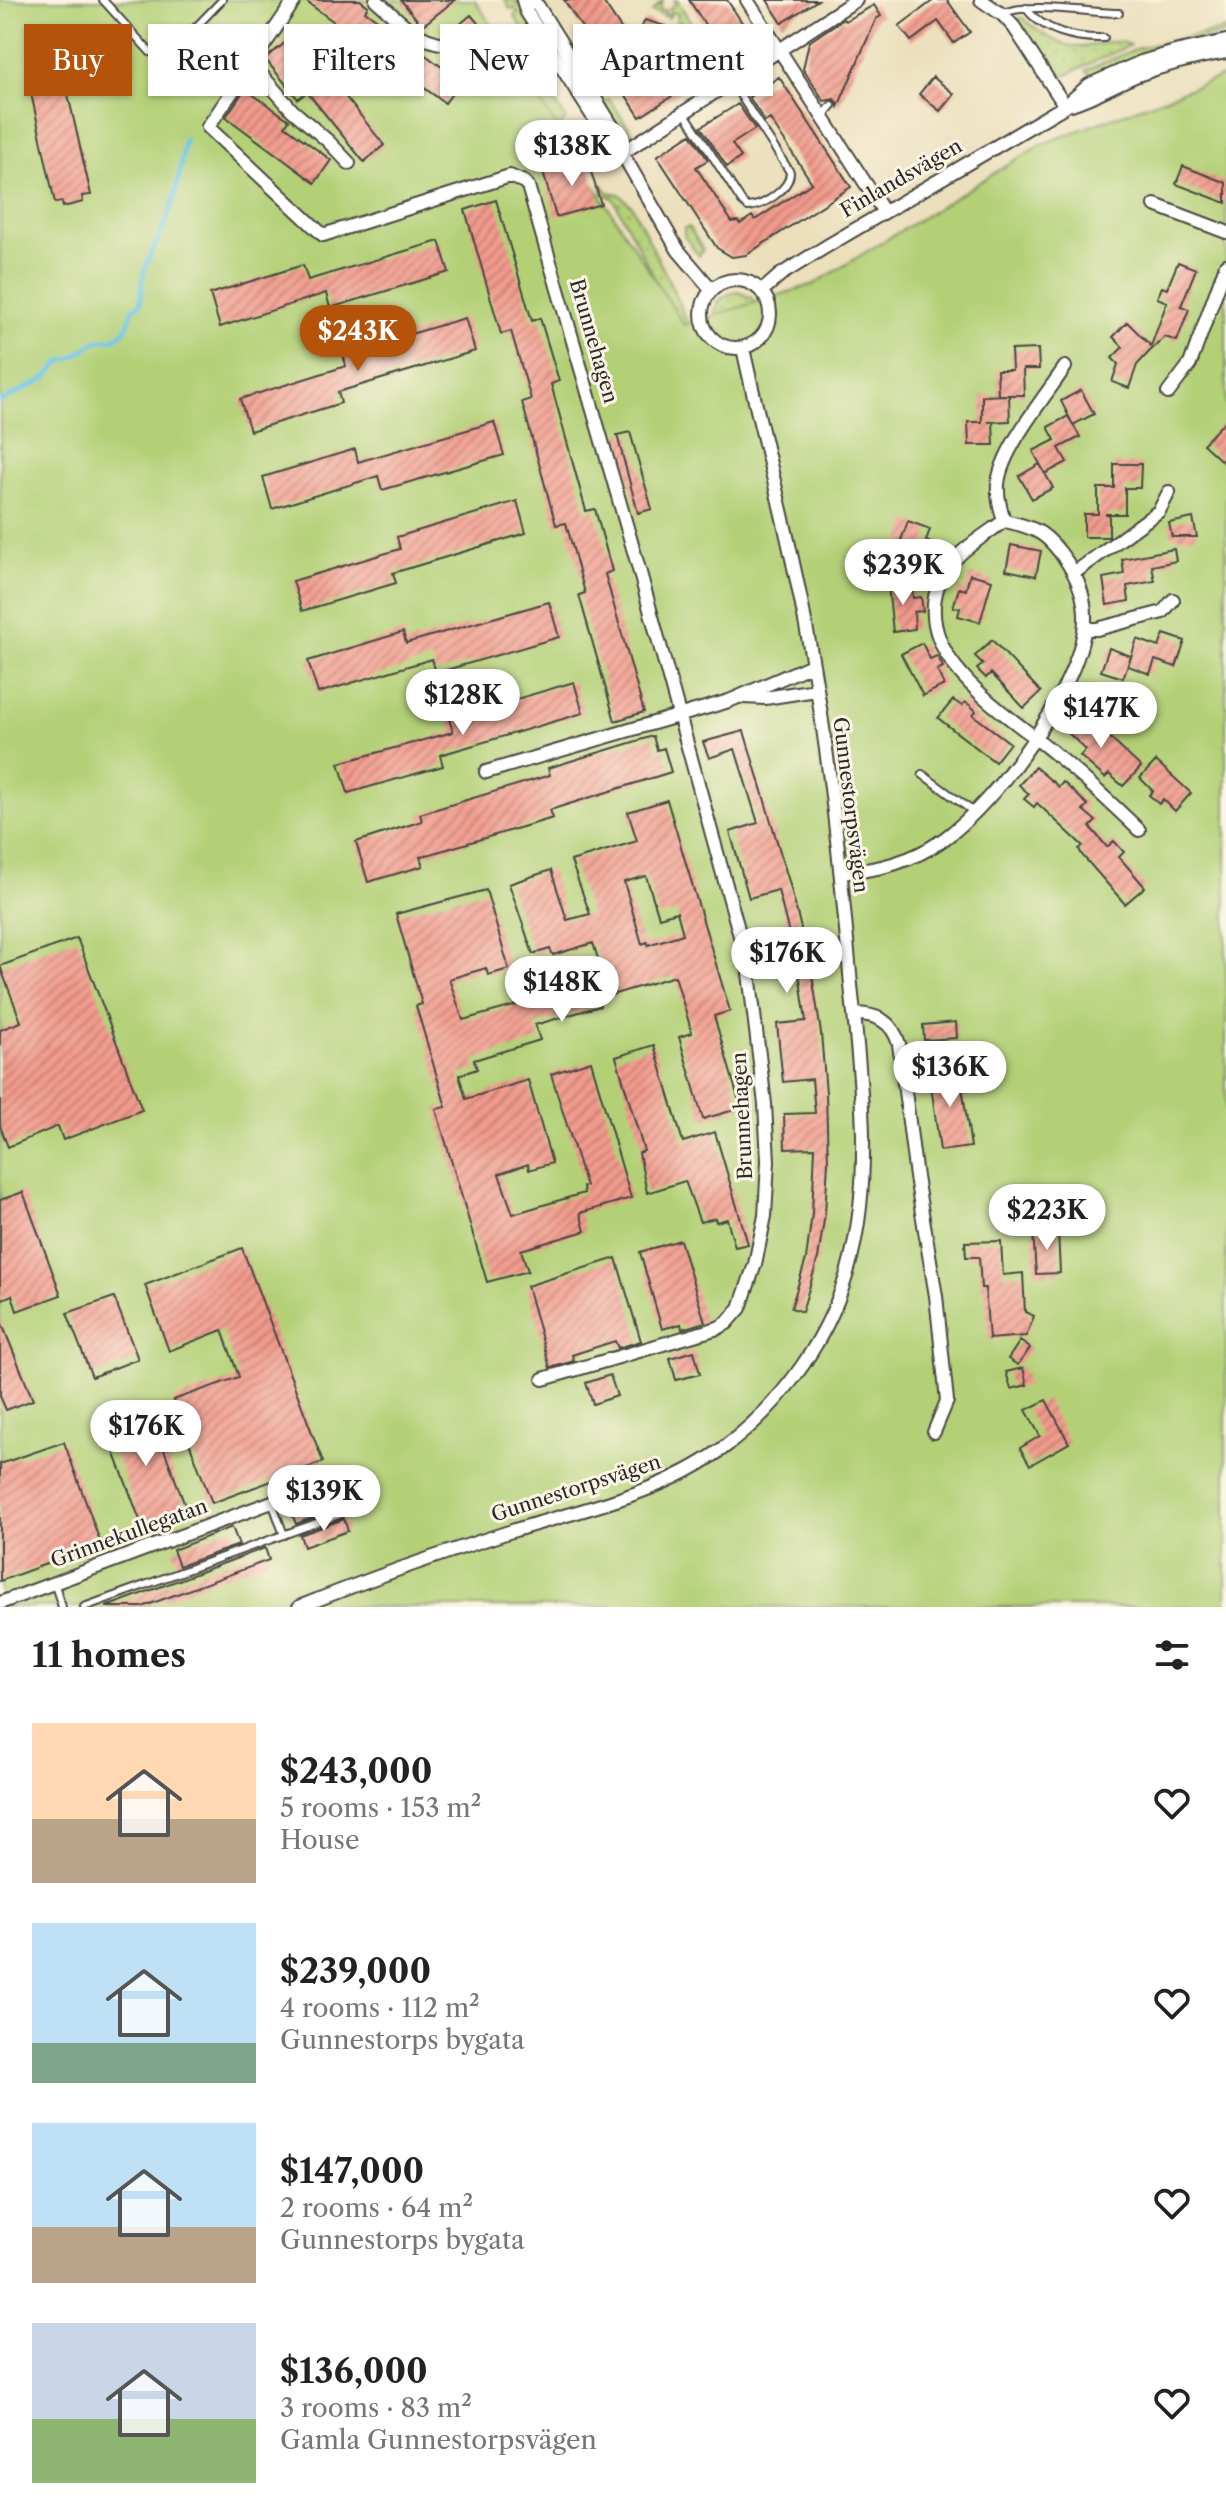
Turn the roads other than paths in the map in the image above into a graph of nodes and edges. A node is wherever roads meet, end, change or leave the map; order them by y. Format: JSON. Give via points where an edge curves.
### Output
{"nodes":[{"id":1,"x":103,"y":0,"type":"edge"},
{"id":2,"x":222,"y":0,"type":"edge"},
{"id":3,"x":295,"y":0,"type":"edge"},
{"id":4,"x":376,"y":0,"type":"edge"},
{"id":5,"x":523,"y":0,"type":"edge"},
{"id":6,"x":531,"y":0,"type":"edge"},
{"id":7,"x":747,"y":0,"type":"edge"},
{"id":8,"x":856,"y":0,"type":"edge"},
{"id":9,"x":981,"y":0,"type":"edge"},
{"id":10,"x":1026,"y":8,"type":"junction"},
{"id":11,"x":1119,"y":13,"type":"dead end"},
{"id":12,"x":1003,"y":15,"type":"junction"},
{"id":13,"x":1104,"y":38,"type":"dead end"},
{"id":14,"x":268,"y":40,"type":"edge"},
{"id":15,"x":1226,"y":41,"type":"edge"},
{"id":16,"x":440,"y":43,"type":"edge"},
{"id":17,"x":779,"y":49,"type":"junction"},
{"id":18,"x":1226,"y":52,"type":"edge"},
{"id":19,"x":773,"y":53,"type":"edge"},
{"id":20,"x":268,"y":82,"type":"edge"},
{"id":21,"x":230,"y":96,"type":"edge"},
{"id":22,"x":708,"y":96,"type":"edge"},
{"id":23,"x":741,"y":96,"type":"edge"},
{"id":24,"x":832,"y":105,"type":"dead end"},
{"id":25,"x":1065,"y":106,"type":"junction"},
{"id":26,"x":684,"y":112,"type":"junction"},
{"id":27,"x":823,"y":116,"type":"junction"},
{"id":28,"x":622,"y":153,"type":"junction"},
{"id":29,"x":349,"y":163,"type":"dead end"},
{"id":30,"x":1155,"y":205,"type":"dead end"},
{"id":31,"x":884,"y":212,"type":"junction"},
{"id":32,"x":1226,"y":232,"type":"edge"},
{"id":33,"x":1226,"y":265,"type":"edge"},
{"id":34,"x":712,"y":290,"type":"junction"},
{"id":35,"x":762,"y":291,"type":"junction"},
{"id":36,"x":743,"y":348,"type":"junction"},
{"id":37,"x":1065,"y":367,"type":"dead end"},
{"id":38,"x":1168,"y":393,"type":"dead end"},
{"id":39,"x":1169,"y":492,"type":"dead end"},
{"id":40,"x":1004,"y":521,"type":"junction"},
{"id":41,"x":1074,"y":573,"type":"junction"},
{"id":42,"x":1173,"y":600,"type":"dead end"},
{"id":43,"x":1085,"y":629,"type":"junction"},
{"id":44,"x":812,"y":665,"type":"junction"},
{"id":45,"x":816,"y":690,"type":"junction"},
{"id":46,"x":743,"y":697,"type":"junction"},
{"id":47,"x":679,"y":716,"type":"junction"},
{"id":48,"x":1035,"y":737,"type":"junction"},
{"id":49,"x":486,"y":772,"type":"dead end"},
{"id":50,"x":922,"y":774,"type":"dead end"},
{"id":51,"x":975,"y":813,"type":"junction"},
{"id":52,"x":1139,"y":830,"type":"dead end"},
{"id":53,"x":841,"y":873,"type":"junction"},
{"id":54,"x":854,"y":1014,"type":"junction"},
{"id":55,"x":543,"y":1379,"type":"dead end"},
{"id":56,"x":934,"y":1432,"type":"dead end"},
{"id":57,"x":272,"y":1502,"type":"joint"},
{"id":58,"x":341,"y":1514,"type":"dead end"},
{"id":59,"x":284,"y":1535,"type":"junction"},
{"id":60,"x":54,"y":1582,"type":"junction"},
{"id":61,"x":0,"y":1603,"type":"edge"},
{"id":62,"x":62,"y":1607,"type":"edge"},
{"id":63,"x":84,"y":1607,"type":"edge"},
{"id":64,"x":299,"y":1607,"type":"edge"}],
"edges":[{"from":1,"to":2,"type":"lane","via":[[159,56],[169,55]]},
{"from":3,"to":14,"type":"street"},
{"from":4,"to":16,"type":"street","via":[[416,35]]},
{"from":5,"to":28,"type":"street","via":[[604,134]]},
{"from":6,"to":28,"type":"street","via":[[614,129]]},
{"from":7,"to":17,"type":"street"},
{"from":8,"to":17,"type":"street","via":[[818,30]]},
{"from":9,"to":12,"type":"street"},
{"from":10,"to":11,"type":"lane"},
{"from":10,"to":12,"type":"lane"},
{"from":10,"to":13,"type":"lane","via":[[1039,23],[1082,39]]},
{"from":12,"to":25,"type":"street"},
{"from":15,"to":25,"type":"street","name":"Finlandsvägen","via":[[1141,62],[1089,85]]},
{"from":17,"to":19,"type":"street"},
{"from":17,"to":27,"type":"street"},
{"from":18,"to":25,"type":"street","name":"Finlandsvägen","via":[[1178,62]]},
{"from":20,"to":29,"type":"street"},
{"from":21,"to":47,"type":"street","name":"Brunnehagen","via":[[208,127],[323,235],[510,176],[528,186]]},
{"from":22,"to":26,"type":"street"},
{"from":23,"to":26,"type":"lane","via":[[790,172],[786,187],[756,206],[742,202]]},
{"from":24,"to":27,"type":"lane"},
{"from":25,"to":31,"type":"street","name":"Finlandsvägen"},
{"from":26,"to":28,"type":"street"},
{"from":27,"to":31,"type":"street"},
{"from":28,"to":34,"type":"street","via":[[678,250]]},
{"from":30,"to":32,"type":"street"},
{"from":31,"to":35,"type":"street","name":"Finlandsvägen"},
{"from":33,"to":38,"type":"street","via":[[1190,364]]},
{"from":34,"to":35,"type":"street","via":[[736,279]]},
{"from":34,"to":36,"type":"street","via":[[702,313],[708,334],[726,347]]},
{"from":35,"to":36,"type":"street","via":[[770,304],[769,326],[760,339]]},
{"from":36,"to":44,"type":"street","name":"Gunnestorpsvägen"},
{"from":37,"to":40,"type":"street","via":[[1004,459],[998,500]]},
{"from":39,"to":41,"type":"street","via":[[1159,511]]},
{"from":40,"to":41,"type":"street","via":[[1043,533]]},
{"from":40,"to":48,"type":"street","via":[[963,551],[941,579],[935,620],[964,680]]},
{"from":41,"to":43,"type":"street","via":[[1085,606]]},
{"from":42,"to":43,"type":"street","via":[[1162,613]]},
{"from":43,"to":48,"type":"street","via":[[1068,678]]},
{"from":44,"to":45,"type":"street","name":"Gunnestorpsvägen"},
{"from":44,"to":46,"type":"street"},
{"from":45,"to":46,"type":"street"},
{"from":45,"to":53,"type":"street","name":"Gunnestorpsvägen"},
{"from":46,"to":47,"type":"street"},
{"from":47,"to":49,"type":"street"},
{"from":47,"to":55,"type":"street","name":"Brunnehagen","via":[[748,965],[765,1104],[765,1216],[740,1308],[727,1323]]},
{"from":48,"to":51,"type":"street"},
{"from":48,"to":52,"type":"street"},
{"from":50,"to":51,"type":"lane"},
{"from":51,"to":53,"type":"street","via":[[907,861]]},
{"from":53,"to":54,"type":"street","name":"Gunnestorpsvägen"},
{"from":54,"to":56,"type":"street","via":[[882,1018],[899,1044],[947,1401]]},
{"from":54,"to":64,"type":"street","name":"Gunnestorpsvägen","via":[[862,1177],[851,1258],[817,1343],[770,1407],[718,1452],[660,1483],[457,1548]]},
{"from":57,"to":59,"type":"lane"},
{"from":57,"to":60,"type":"street","name":"Grinnekullegatan"},
{"from":58,"to":59,"type":"lane"},
{"from":59,"to":63,"type":"lane"},
{"from":60,"to":61,"type":"street","name":"Grinnekullegatan"},
{"from":60,"to":62,"type":"lane"}]}
